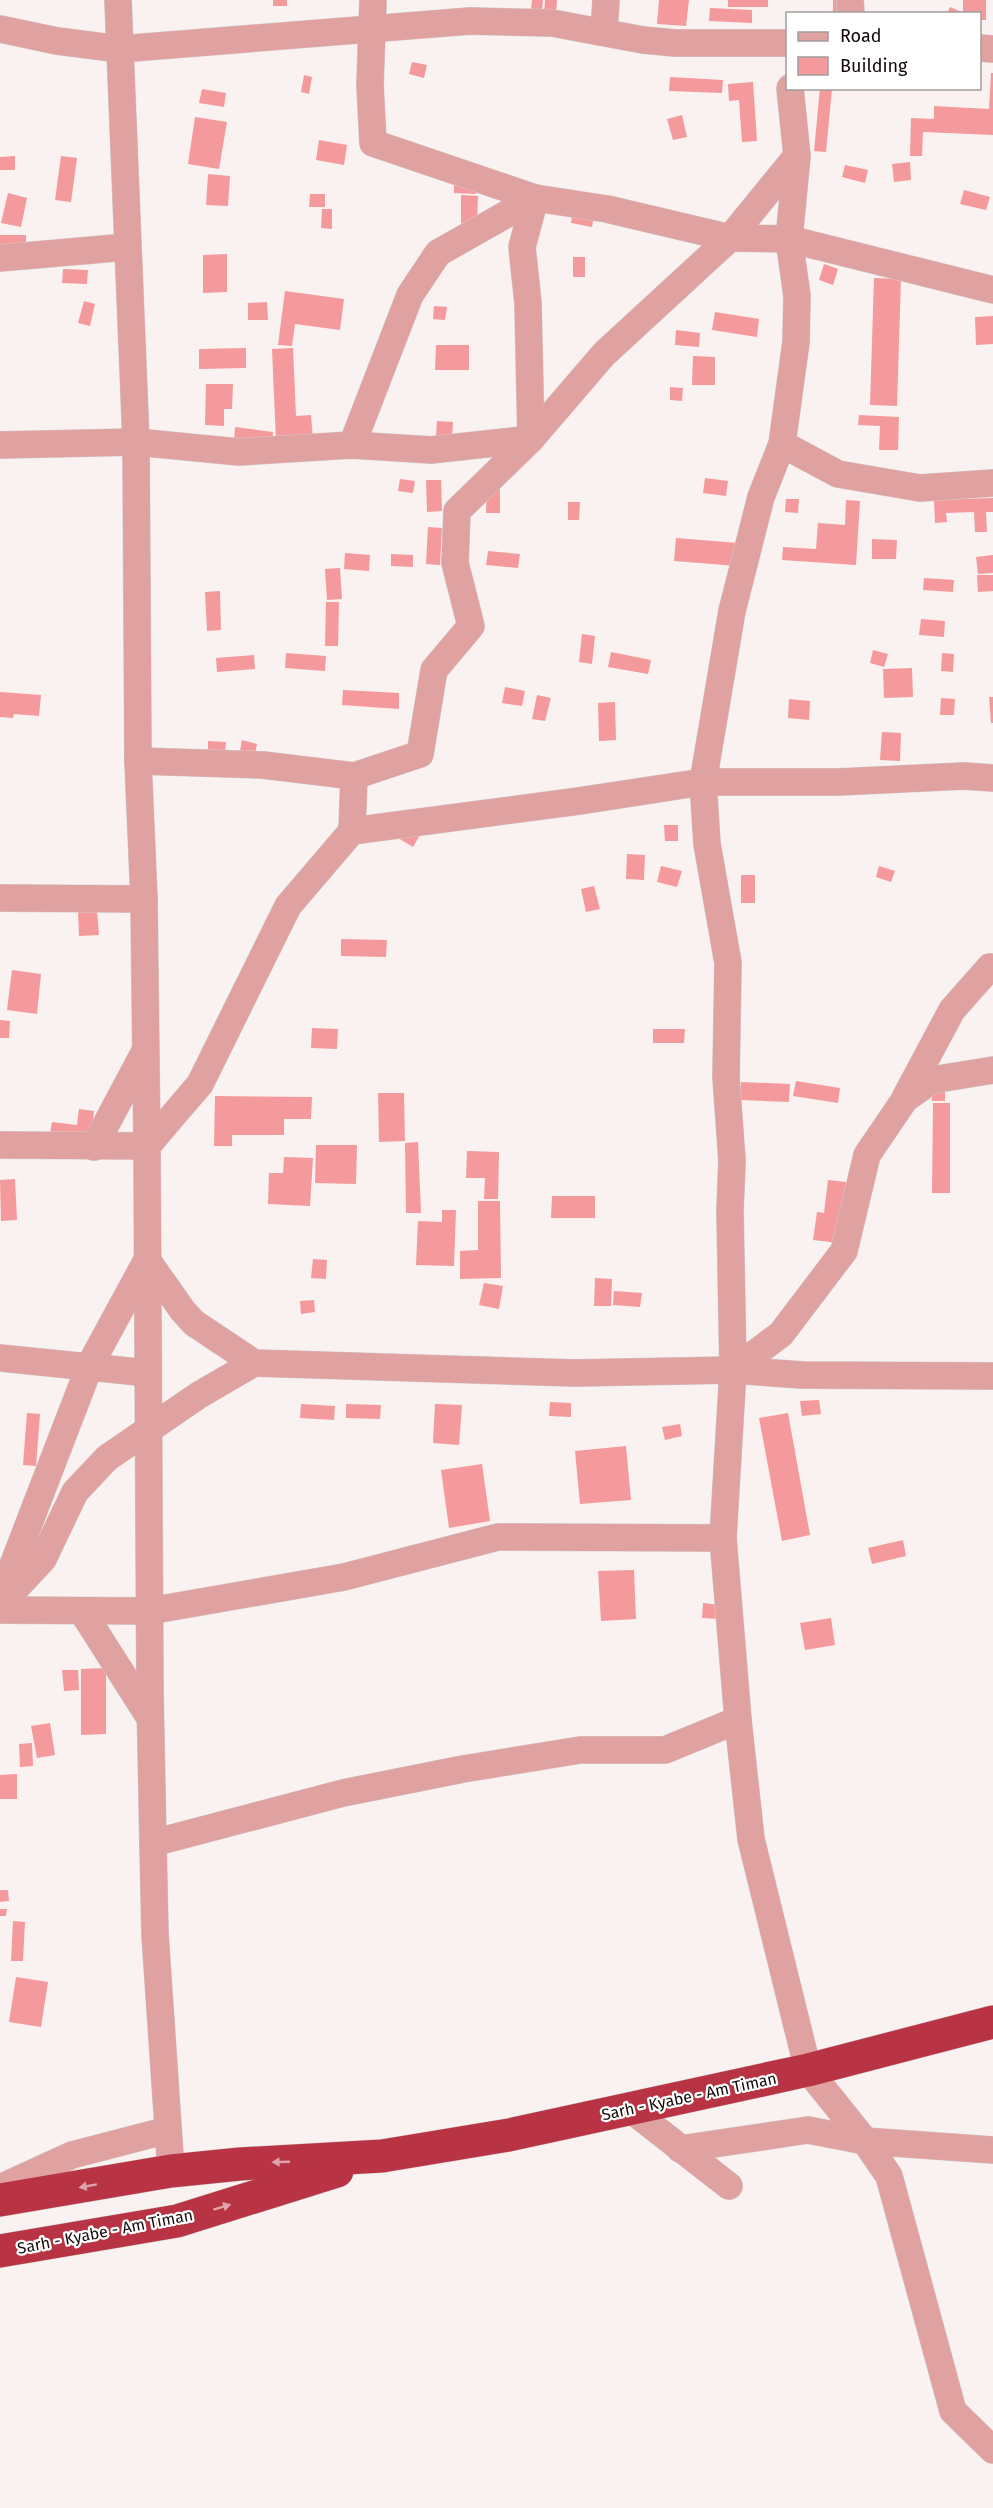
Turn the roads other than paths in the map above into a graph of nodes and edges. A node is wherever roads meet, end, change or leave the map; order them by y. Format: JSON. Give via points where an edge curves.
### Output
{"nodes":[{"id":1,"x":118,"y":0,"type":"edge"},
{"id":2,"x":373,"y":0,"type":"edge"},
{"id":3,"x":606,"y":0,"type":"edge"},
{"id":4,"x":0,"y":30,"type":"edge"},
{"id":5,"x":372,"y":31,"type":"junction"},
{"id":6,"x":604,"y":32,"type":"junction"},
{"id":7,"x":120,"y":49,"type":"junction"},
{"id":8,"x":786,"y":51,"type":"edge"},
{"id":9,"x":790,"y":90,"type":"edge"},
{"id":10,"x":797,"y":156,"type":"junction"},
{"id":11,"x":535,"y":198,"type":"junction"},
{"id":12,"x":730,"y":238,"type":"junction"},
{"id":13,"x":789,"y":239,"type":"junction"},
{"id":14,"x":127,"y":246,"type":"junction"},
{"id":15,"x":0,"y":258,"type":"edge"},
{"id":16,"x":993,"y":290,"type":"edge"},
{"id":17,"x":531,"y":440,"type":"junction"},
{"id":18,"x":136,"y":442,"type":"junction"},
{"id":19,"x":782,"y":444,"type":"junction"},
{"id":20,"x":0,"y":445,"type":"edge"},
{"id":21,"x":352,"y":445,"type":"junction"},
{"id":22,"x":993,"y":483,"type":"edge"},
{"id":23,"x":138,"y":761,"type":"junction"},
{"id":24,"x":354,"y":776,"type":"junction"},
{"id":25,"x":993,"y":777,"type":"edge"},
{"id":26,"x":703,"y":782,"type":"junction"},
{"id":27,"x":352,"y":831,"type":"junction"},
{"id":28,"x":0,"y":898,"type":"edge"},
{"id":29,"x":144,"y":899,"type":"junction"},
{"id":30,"x":992,"y":967,"type":"edge"},
{"id":31,"x":146,"y":1049,"type":"junction"},
{"id":32,"x":993,"y":1070,"type":"edge"},
{"id":33,"x":905,"y":1099,"type":"junction"},
{"id":34,"x":0,"y":1145,"type":"edge"},
{"id":35,"x":147,"y":1146,"type":"junction"},
{"id":36,"x":94,"y":1147,"type":"junction"},
{"id":37,"x":147,"y":1260,"type":"junction"},
{"id":38,"x":0,"y":1358,"type":"edge"},
{"id":39,"x":254,"y":1363,"type":"junction"},
{"id":40,"x":90,"y":1365,"type":"junction"},
{"id":41,"x":734,"y":1370,"type":"junction"},
{"id":42,"x":148,"y":1373,"type":"junction"},
{"id":43,"x":993,"y":1376,"type":"edge"},
{"id":44,"x":148,"y":1429,"type":"junction"},
{"id":45,"x":723,"y":1538,"type":"junction"},
{"id":46,"x":0,"y":1598,"type":"edge"},
{"id":47,"x":0,"y":1605,"type":"edge"},
{"id":48,"x":0,"y":1610,"type":"edge"},
{"id":49,"x":82,"y":1611,"type":"junction"},
{"id":50,"x":150,"y":1611,"type":"junction"},
{"id":51,"x":150,"y":1718,"type":"junction"},
{"id":52,"x":738,"y":1720,"type":"junction"},
{"id":53,"x":153,"y":1843,"type":"junction"},
{"id":54,"x":993,"y":2022,"type":"edge"},
{"id":55,"x":808,"y":2070,"type":"junction"},
{"id":56,"x":629,"y":2108,"type":"junction"},
{"id":57,"x":168,"y":2130,"type":"junction"},
{"id":58,"x":865,"y":2141,"type":"junction"},
{"id":59,"x":680,"y":2149,"type":"junction"},
{"id":60,"x":993,"y":2150,"type":"edge"},
{"id":61,"x":382,"y":2156,"type":"junction"},
{"id":62,"x":171,"y":2171,"type":"junction"},
{"id":63,"x":729,"y":2186,"type":"dead end"},
{"id":64,"x":0,"y":2188,"type":"edge"},
{"id":65,"x":0,"y":2200,"type":"edge"},
{"id":66,"x":0,"y":2251,"type":"edge"},
{"id":67,"x":993,"y":2450,"type":"edge"}],
"edges":[{"from":1,"to":7,"type":"street"},
{"from":2,"to":5,"type":"street"},
{"from":3,"to":6,"type":"street"},
{"from":4,"to":7,"type":"street"},
{"from":5,"to":6,"type":"street","via":[[470,21],[552,23]]},
{"from":5,"to":7,"type":"street"},
{"from":5,"to":11,"type":"street","via":[[373,143]]},
{"from":6,"to":8,"type":"street","via":[[643,40]]},
{"from":7,"to":14,"type":"street"},
{"from":9,"to":10,"type":"street"},
{"from":10,"to":12,"type":"street"},
{"from":10,"to":13,"type":"street"},
{"from":11,"to":12,"type":"street","via":[[607,209]]},
{"from":11,"to":17,"type":"street","via":[[522,248],[528,303]]},
{"from":11,"to":21,"type":"street","via":[[438,253],[411,295]]},
{"from":12,"to":13,"type":"street"},
{"from":12,"to":17,"type":"street","via":[[604,354]]},
{"from":13,"to":16,"type":"street"},
{"from":13,"to":19,"type":"street","via":[[797,296],[796,342]]},
{"from":14,"to":15,"type":"street"},
{"from":14,"to":18,"type":"street"},
{"from":17,"to":21,"type":"street","via":[[431,450]]},
{"from":17,"to":24,"type":"street","via":[[457,511],[455,563],[471,626],[434,670],[420,754]]},
{"from":18,"to":20,"type":"street"},
{"from":18,"to":21,"type":"street","via":[[239,452]]},
{"from":18,"to":23,"type":"street"},
{"from":19,"to":22,"type":"street","via":[[838,474],[920,488]]},
{"from":19,"to":26,"type":"street","via":[[745,553]]},
{"from":23,"to":24,"type":"street","via":[[263,765]]},
{"from":23,"to":29,"type":"street"},
{"from":24,"to":27,"type":"street"},
{"from":25,"to":26,"type":"street"},
{"from":26,"to":27,"type":"street"},
{"from":26,"to":41,"type":"street","via":[[707,844],[728,963],[726,1077],[732,1161]]},
{"from":27,"to":35,"type":"street","via":[[288,906],[200,1084]]},
{"from":28,"to":29,"type":"street"},
{"from":29,"to":31,"type":"street"},
{"from":30,"to":33,"type":"street","via":[[952,1010]]},
{"from":31,"to":35,"type":"street"},
{"from":31,"to":36,"type":"street"},
{"from":32,"to":33,"type":"street","via":[[932,1080]]},
{"from":33,"to":41,"type":"street","via":[[867,1155],[844,1251],[781,1334]]},
{"from":34,"to":36,"type":"street"},
{"from":35,"to":36,"type":"street"},
{"from":35,"to":37,"type":"street"},
{"from":37,"to":39,"type":"street","via":[[194,1323]]},
{"from":37,"to":40,"type":"street"},
{"from":37,"to":42,"type":"street"},
{"from":38,"to":40,"type":"street"},
{"from":39,"to":41,"type":"street","via":[[575,1373]]},
{"from":39,"to":44,"type":"street"},
{"from":40,"to":42,"type":"street"},
{"from":40,"to":46,"type":"street"},
{"from":41,"to":43,"type":"street","via":[[802,1376]]},
{"from":41,"to":45,"type":"street"},
{"from":42,"to":44,"type":"street"},
{"from":44,"to":47,"type":"street","via":[[107,1458],[75,1492],[43,1559]]},
{"from":44,"to":50,"type":"street"},
{"from":45,"to":50,"type":"street","via":[[498,1537],[344,1577]]},
{"from":45,"to":52,"type":"street"},
{"from":48,"to":49,"type":"street"},
{"from":49,"to":50,"type":"street"},
{"from":49,"to":51,"type":"street"},
{"from":50,"to":51,"type":"street"},
{"from":51,"to":53,"type":"street"},
{"from":52,"to":53,"type":"street","via":[[665,1750],[580,1750],[463,1769],[343,1793]]},
{"from":52,"to":55,"type":"street","via":[[751,1839]]},
{"from":53,"to":57,"type":"street"},
{"from":54,"to":55,"type":"highway","name":"Sarh - Kyabe - Am Timan"},
{"from":55,"to":56,"type":"highway","name":"Sarh - Kyabe - Am Timan"},
{"from":55,"to":58,"type":"street"},
{"from":56,"to":59,"type":"street"},
{"from":56,"to":61,"type":"highway","name":"Sarh - Kyabe - Am Timan","via":[[509,2135]]},
{"from":57,"to":62,"type":"street"},
{"from":57,"to":64,"type":"street","via":[[72,2155]]},
{"from":58,"to":59,"type":"street","via":[[808,2130]]},
{"from":58,"to":60,"type":"street"},
{"from":58,"to":67,"type":"street","via":[[889,2176],[953,2411]]},
{"from":59,"to":63,"type":"street"},
{"from":61,"to":62,"type":"highway","name":"Sarh - Kyabe - Am Timan","one_way":true},
{"from":66,"to":61,"type":"highway","name":"Sarh - Kyabe - Am Timan","one_way":true,"via":[[177,2221]]},
{"from":62,"to":65,"type":"highway","name":"Sarh - Kyabe - Am Timan","one_way":true}]}
